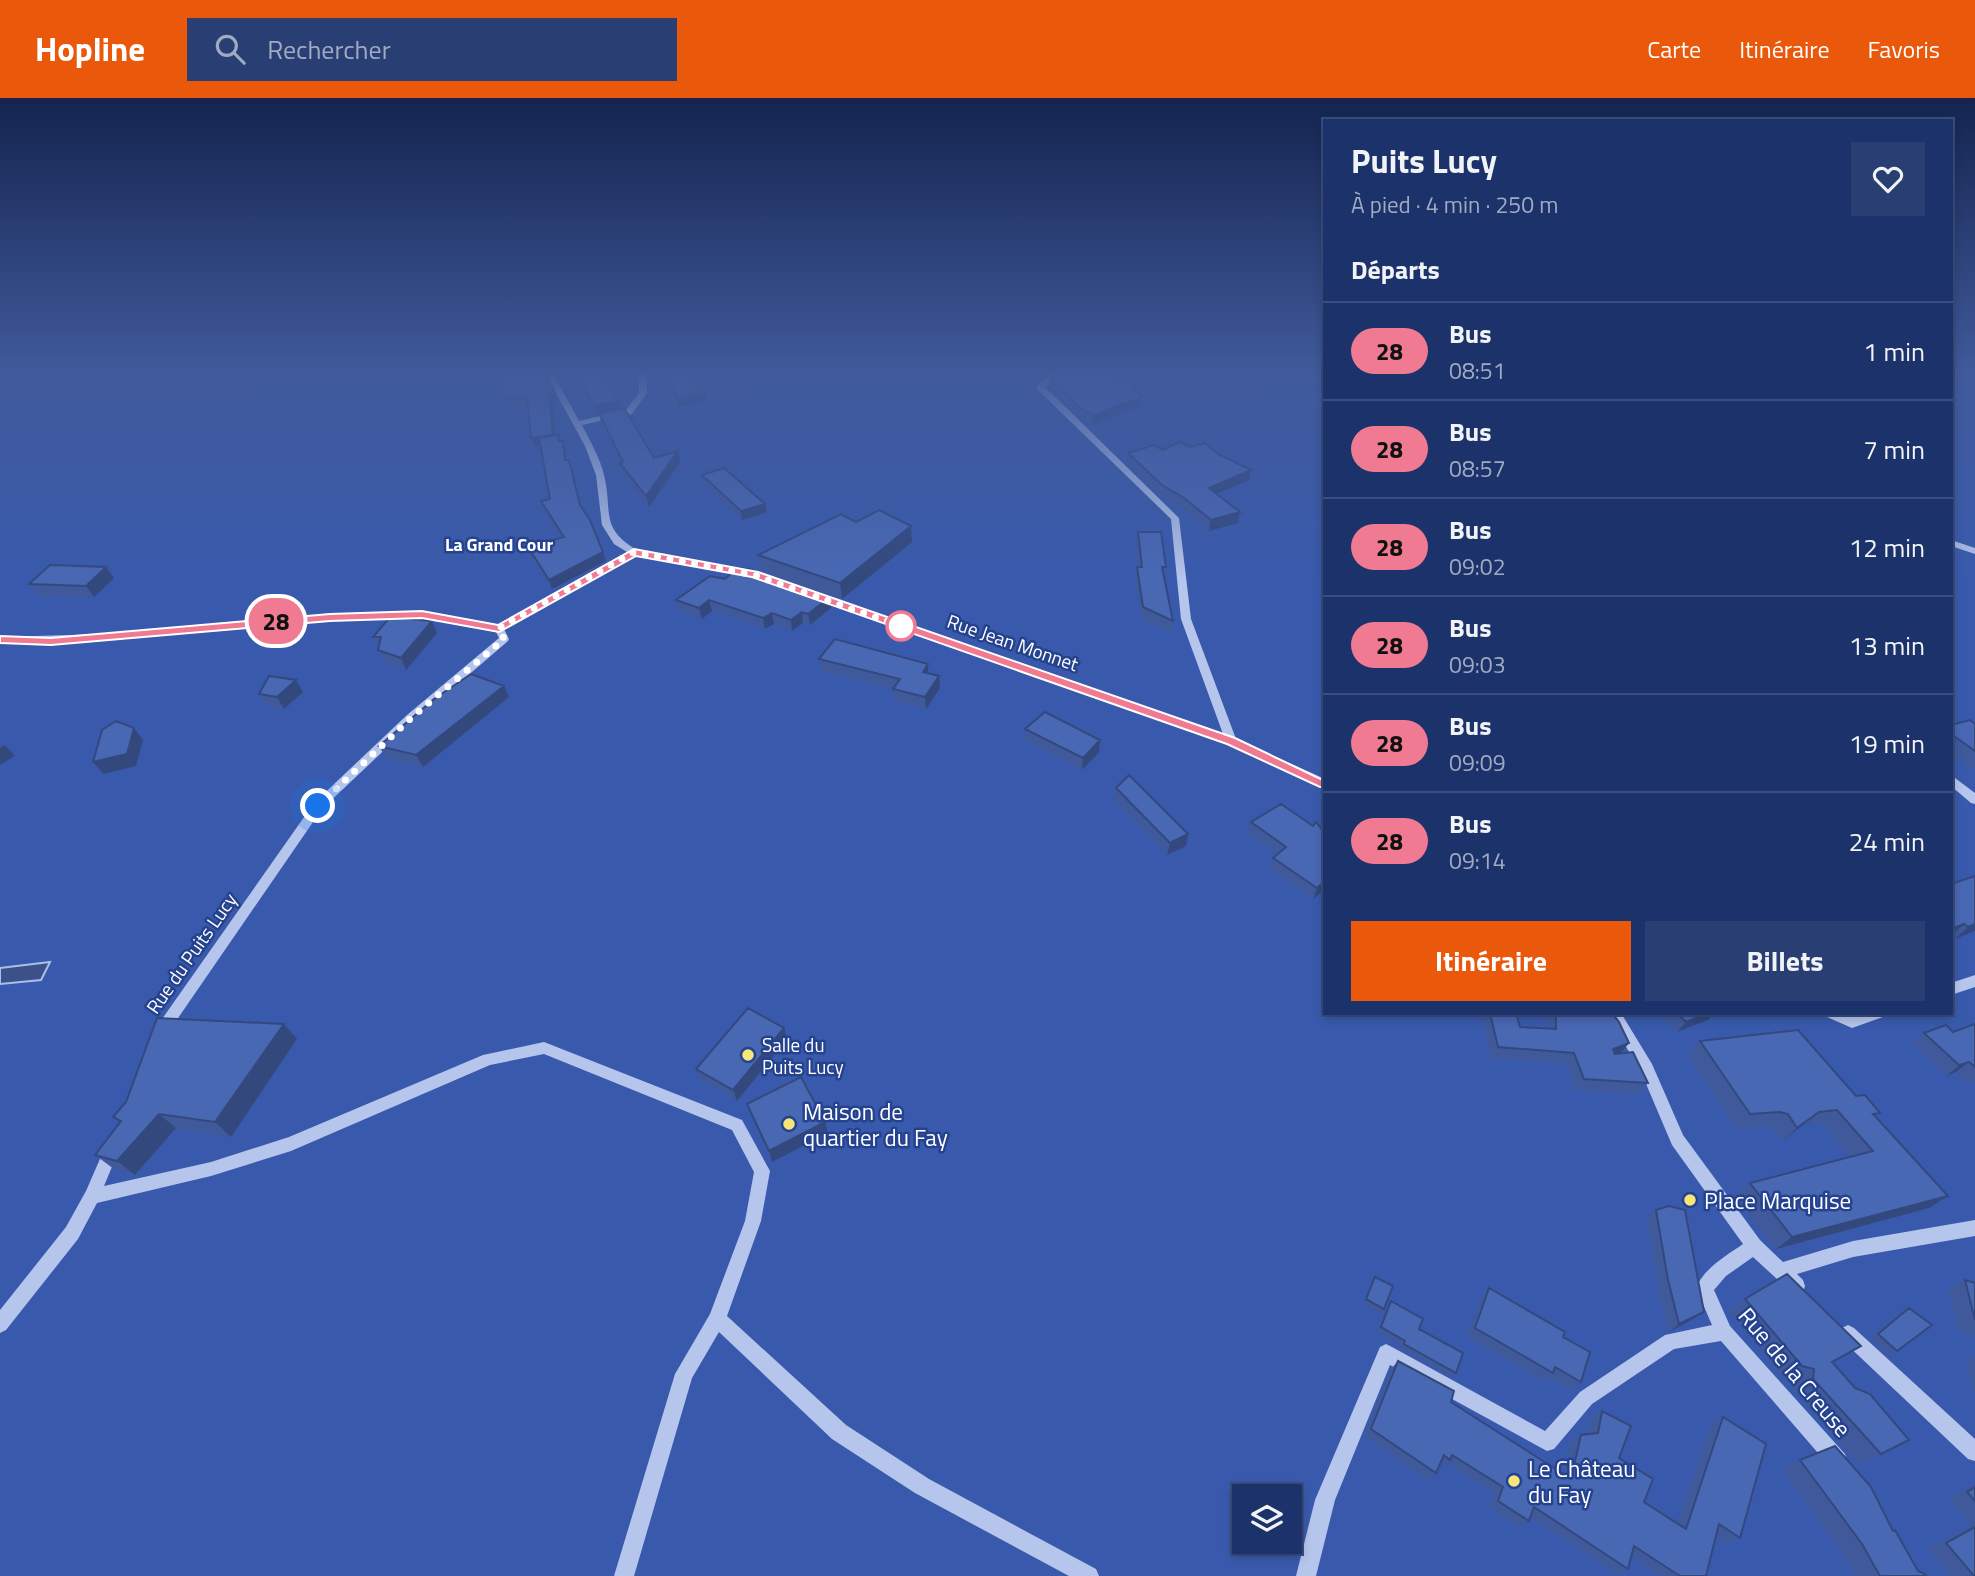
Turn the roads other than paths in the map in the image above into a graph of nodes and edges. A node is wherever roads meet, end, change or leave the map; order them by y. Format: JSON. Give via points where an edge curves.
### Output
{"nodes":[{"id":1,"x":586,"y":442,"type":"edge"},
{"id":2,"x":1097,"y":442,"type":"edge"},
{"id":3,"x":1953,"y":544,"type":"edge"},
{"id":4,"x":1975,"y":551,"type":"edge"},
{"id":5,"x":634,"y":552,"type":"junction"},
{"id":6,"x":767,"y":579,"type":"edge"},
{"id":7,"x":806,"y":593,"type":"edge"},
{"id":8,"x":499,"y":628,"type":"junction"},
{"id":9,"x":0,"y":640,"type":"edge"},
{"id":10,"x":1231,"y":741,"type":"junction"},
{"id":11,"x":1953,"y":781,"type":"edge"},
{"id":12,"x":1323,"y":783,"type":"edge"},
{"id":13,"x":1975,"y":800,"type":"edge"},
{"id":14,"x":1975,"y":981,"type":"edge"},
{"id":15,"x":1953,"y":988,"type":"edge"},
{"id":16,"x":1614,"y":1015,"type":"edge"},
{"id":17,"x":1836,"y":1015,"type":"edge"},
{"id":18,"x":1872,"y":1015,"type":"edge"},
{"id":19,"x":156,"y":1042,"type":"edge"},
{"id":20,"x":737,"y":1125,"type":"joint"},
{"id":21,"x":118,"y":1132,"type":"edge"},
{"id":22,"x":92,"y":1196,"type":"junction"},
{"id":23,"x":1975,"y":1227,"type":"edge"},
{"id":24,"x":1754,"y":1246,"type":"junction"},
{"id":25,"x":1780,"y":1271,"type":"junction"},
{"id":26,"x":1811,"y":1299,"type":"edge"},
{"id":27,"x":1830,"y":1317,"type":"edge"},
{"id":28,"x":718,"y":1319,"type":"junction"},
{"id":29,"x":0,"y":1324,"type":"edge"},
{"id":30,"x":1724,"y":1332,"type":"junction"},
{"id":31,"x":1975,"y":1452,"type":"edge"},
{"id":32,"x":1852,"y":1477,"type":"edge"},
{"id":33,"x":624,"y":1576,"type":"edge"},
{"id":34,"x":1089,"y":1576,"type":"edge"},
{"id":35,"x":1306,"y":1576,"type":"edge"}],
"edges":[{"from":1,"to":5,"type":"street","via":[[600,475],[607,525],[617,542]]},
{"from":2,"to":10,"type":"street","via":[[1175,518],[1186,619]]},
{"from":3,"to":4,"type":"street"},
{"from":5,"to":6,"type":"street"},
{"from":5,"to":8,"type":"street"},
{"from":7,"to":10,"type":"street","name":"Rue Jean Monnet"},
{"from":8,"to":9,"type":"street","via":[[422,615],[330,617],[51,642]]},
{"from":8,"to":19,"type":"street","name":"Rue du Puits Lucy","via":[[504,639],[318,806]]},
{"from":10,"to":12,"type":"street","name":"Rue Jean Monnet"},
{"from":11,"to":13,"type":"street"},
{"from":14,"to":15,"type":"street"},
{"from":16,"to":24,"type":"street","via":[[1647,1069],[1677,1140]]},
{"from":17,"to":18,"type":"street","via":[[1852,1022]]},
{"from":20,"to":22,"type":"street","via":[[544,1048],[488,1059],[291,1144],[211,1169]]},
{"from":20,"to":28,"type":"street","via":[[762,1171],[753,1221]]},
{"from":21,"to":22,"type":"street"},
{"from":22,"to":29,"type":"street","via":[[72,1233]]},
{"from":23,"to":25,"type":"street","via":[[1853,1249]]},
{"from":24,"to":25,"type":"street"},
{"from":24,"to":30,"type":"street","name":"Rue de la Creuse","via":[[1704,1288]]},
{"from":25,"to":26,"type":"street"},
{"from":27,"to":31,"type":"street"},
{"from":28,"to":33,"type":"street","via":[[684,1374]]},
{"from":28,"to":34,"type":"street","via":[[839,1432],[922,1486]]},
{"from":30,"to":32,"type":"street","name":"Rue de la Creuse"},
{"from":30,"to":35,"type":"street","via":[[1671,1341],[1586,1398],[1547,1442],[1386,1353],[1325,1500]]}]}
